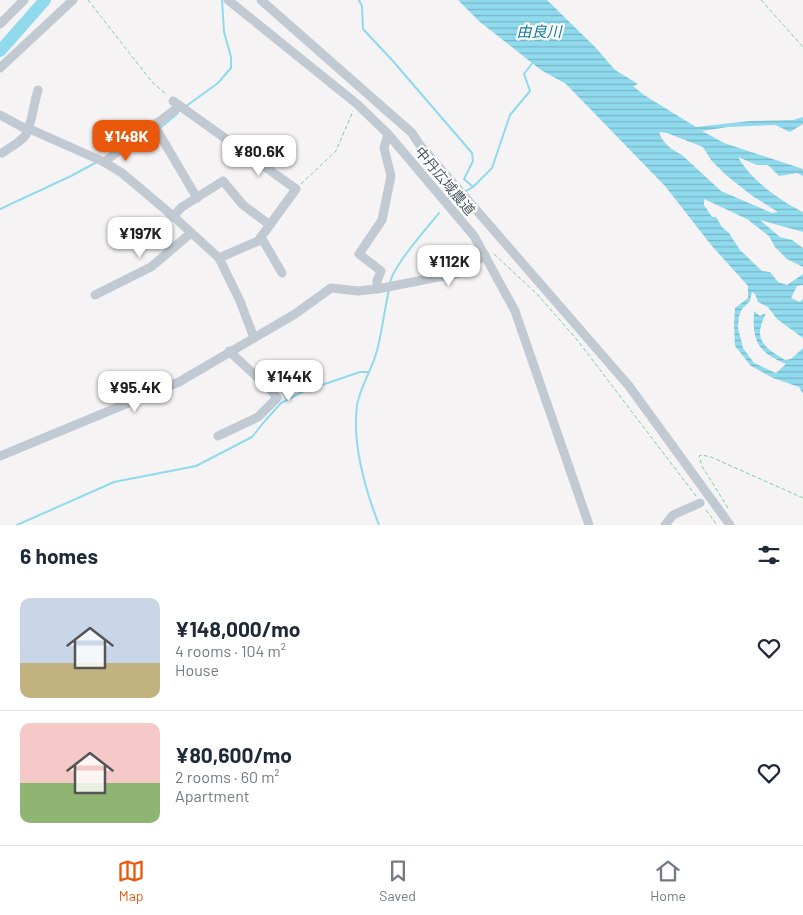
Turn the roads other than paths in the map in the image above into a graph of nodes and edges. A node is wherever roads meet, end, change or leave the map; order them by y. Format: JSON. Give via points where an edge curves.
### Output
{"nodes":[{"id":1,"x":24,"y":0,"type":"edge"},
{"id":2,"x":73,"y":0,"type":"edge"},
{"id":3,"x":228,"y":0,"type":"edge"},
{"id":4,"x":261,"y":0,"type":"edge"},
{"id":5,"x":0,"y":24,"type":"edge"},
{"id":6,"x":0,"y":68,"type":"edge"},
{"id":7,"x":38,"y":90,"type":"dead end"},
{"id":8,"x":0,"y":115,"type":"edge"},
{"id":9,"x":154,"y":125,"type":"junction"},
{"id":10,"x":29,"y":130,"type":"junction"},
{"id":11,"x":388,"y":134,"type":"junction"},
{"id":12,"x":2,"y":153,"type":"dead end"},
{"id":13,"x":104,"y":162,"type":"junction"},
{"id":14,"x":197,"y":198,"type":"junction"},
{"id":15,"x":173,"y":216,"type":"junction"},
{"id":16,"x":270,"y":225,"type":"junction"},
{"id":17,"x":192,"y":233,"type":"junction"},
{"id":18,"x":261,"y":237,"type":"junction"},
{"id":19,"x":490,"y":255,"type":"junction"},
{"id":20,"x":219,"y":258,"type":"junction"},
{"id":21,"x":282,"y":273,"type":"dead end"},
{"id":22,"x":380,"y":288,"type":"junction"},
{"id":23,"x":95,"y":295,"type":"dead end"},
{"id":24,"x":254,"y":338,"type":"junction"},
{"id":25,"x":229,"y":352,"type":"junction"},
{"id":26,"x":218,"y":436,"type":"dead end"},
{"id":27,"x":0,"y":456,"type":"edge"},
{"id":28,"x":700,"y":503,"type":"road end"},
{"id":29,"x":589,"y":525,"type":"edge"},
{"id":30,"x":665,"y":525,"type":"edge"},
{"id":31,"x":730,"y":525,"type":"edge"}],
"edges":[{"from":1,"to":5,"type":"street"},
{"from":2,"to":6,"type":"street"},
{"from":3,"to":11,"type":"street","name":"中丹広域農道","via":[[357,104]]},
{"from":4,"to":31,"type":"street","via":[[412,133],[629,386]]},
{"from":7,"to":10,"type":"street"},
{"from":8,"to":10,"type":"street"},
{"from":9,"to":13,"type":"street"},
{"from":9,"to":14,"type":"street"},
{"from":9,"to":16,"type":"street","via":[[176,103],[296,189]]},
{"from":10,"to":12,"type":"street"},
{"from":10,"to":13,"type":"street"},
{"from":11,"to":19,"type":"street","name":"中丹広域農道"},
{"from":11,"to":22,"type":"street","via":[[384,148],[391,176],[382,220],[359,254],[381,271],[377,281]]},
{"from":13,"to":15,"type":"street"},
{"from":14,"to":15,"type":"street"},
{"from":14,"to":16,"type":"street","via":[[223,181],[243,205]]},
{"from":15,"to":17,"type":"street"},
{"from":16,"to":18,"type":"street"},
{"from":17,"to":20,"type":"street"},
{"from":17,"to":23,"type":"street","via":[[150,267]]},
{"from":18,"to":20,"type":"street"},
{"from":18,"to":21,"type":"street"},
{"from":19,"to":22,"type":"street","via":[[459,273]]},
{"from":19,"to":29,"type":"street","name":"中丹広域農道","via":[[515,311]]},
{"from":20,"to":24,"type":"street"},
{"from":22,"to":24,"type":"street","via":[[358,291],[330,288]]},
{"from":24,"to":25,"type":"street"},
{"from":25,"to":26,"type":"street","via":[[277,398],[258,417]]},
{"from":25,"to":27,"type":"street","via":[[179,382]]},
{"from":28,"to":30,"type":"street","via":[[673,515]]}]}
